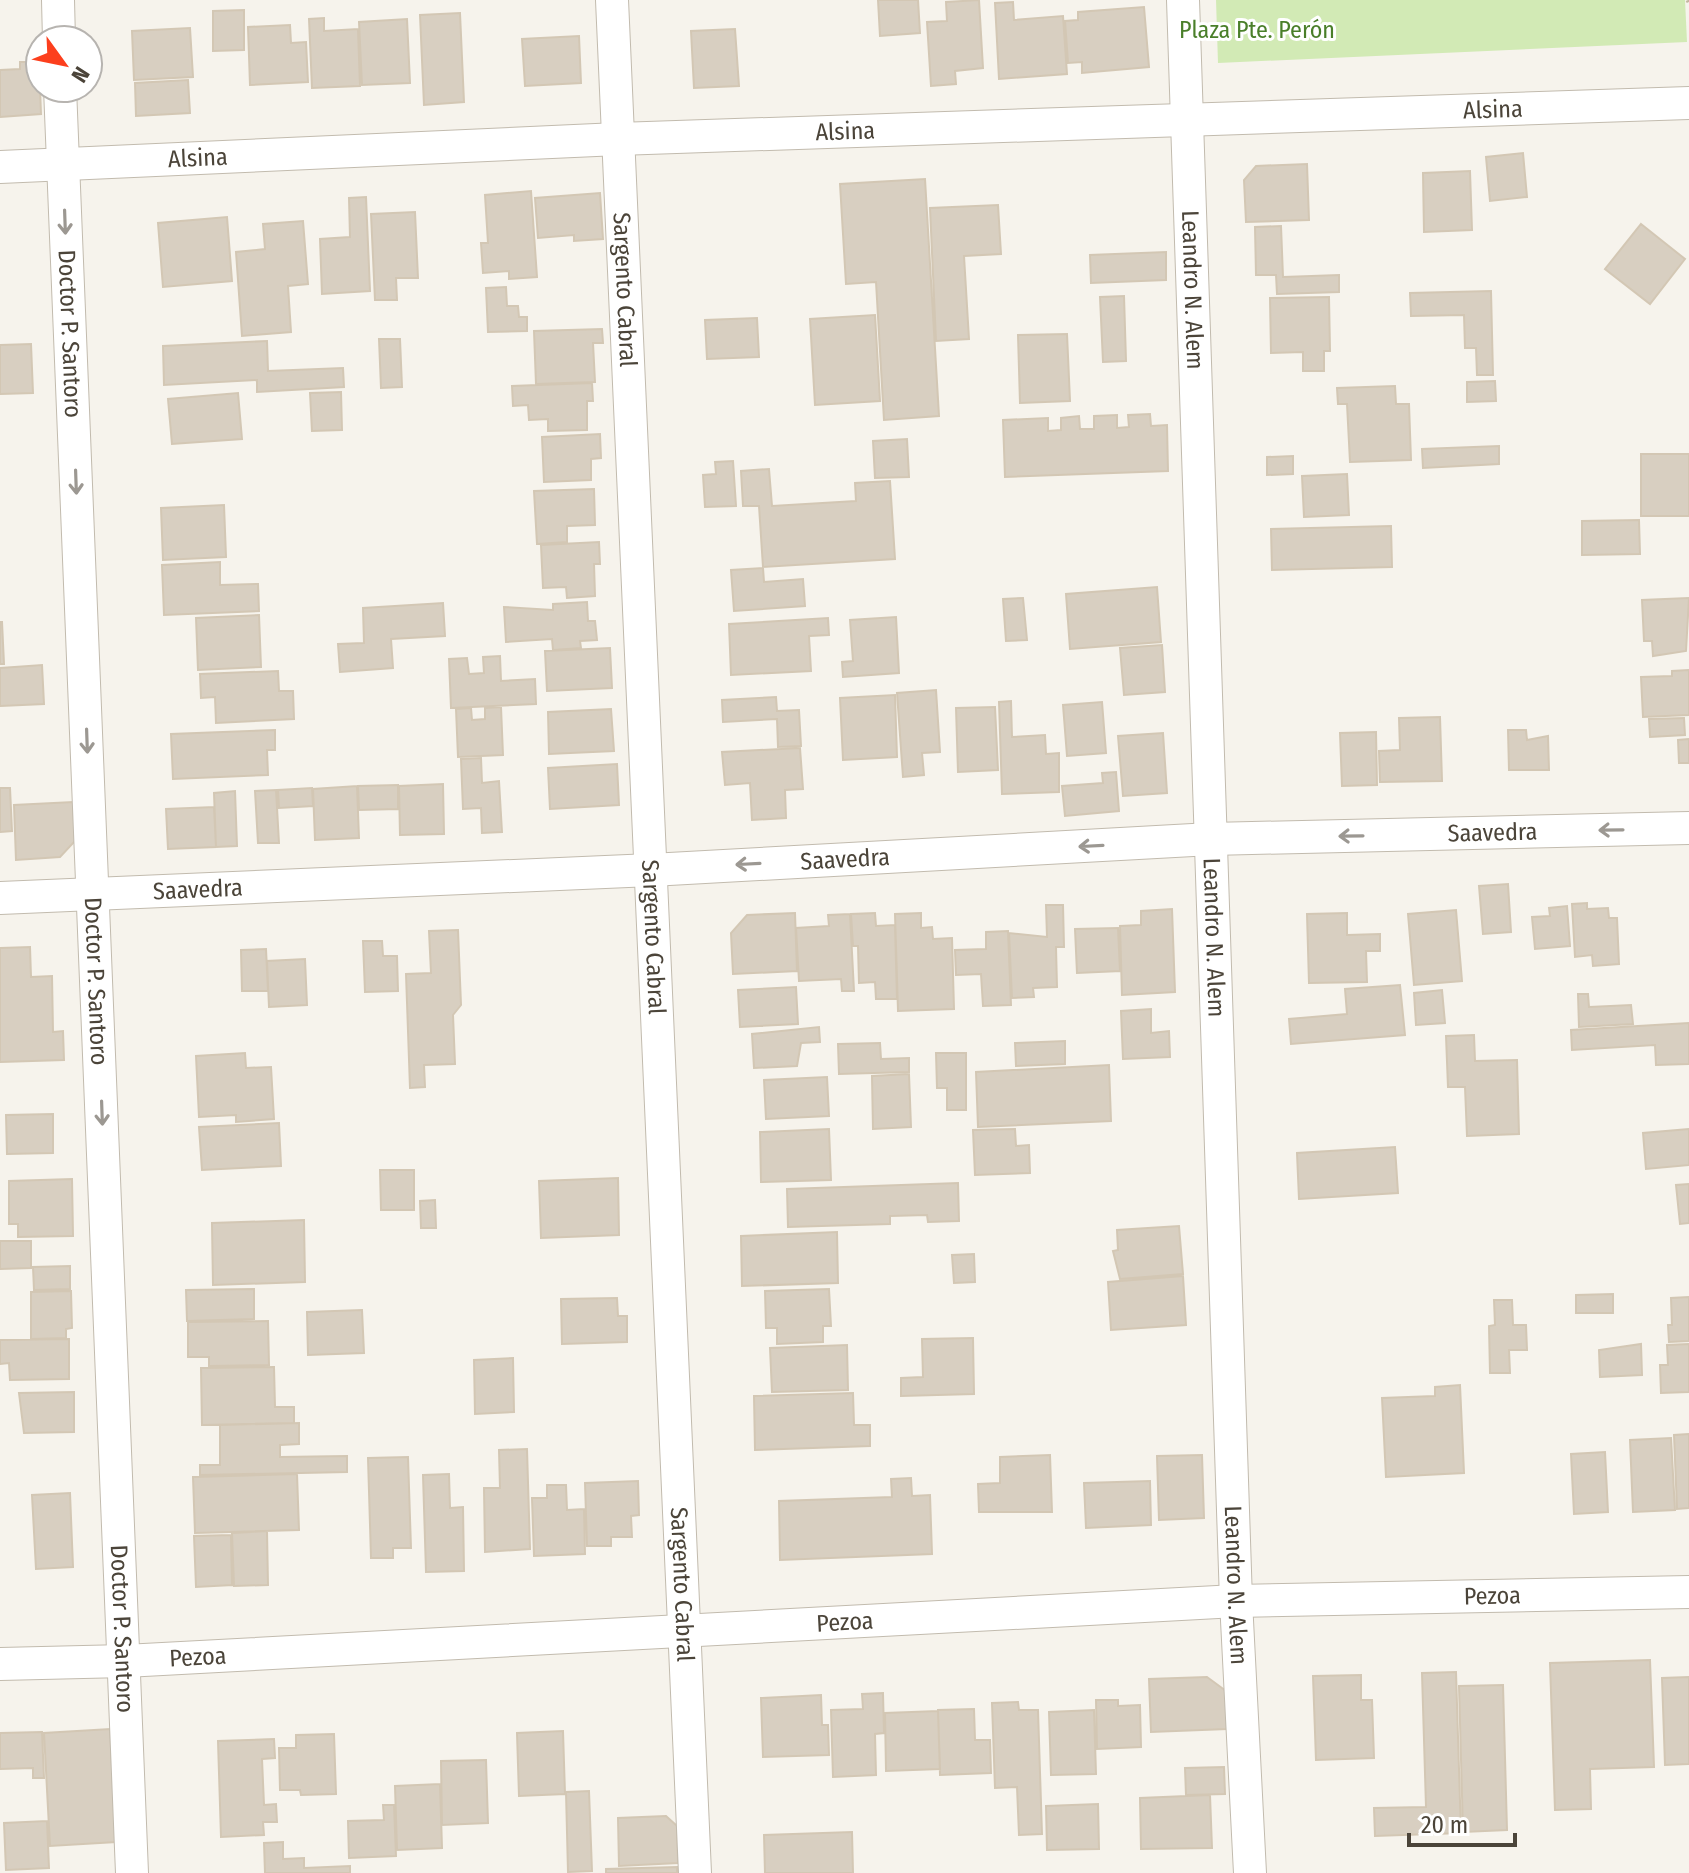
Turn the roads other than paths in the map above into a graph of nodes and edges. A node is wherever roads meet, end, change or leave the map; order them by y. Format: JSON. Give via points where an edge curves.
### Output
{"nodes":[{"id":1,"x":58,"y":0,"type":"edge"},
{"id":2,"x":612,"y":0,"type":"edge"},
{"id":3,"x":1183,"y":0,"type":"edge"},
{"id":4,"x":59,"y":24,"type":"edge"},
{"id":5,"x":1689,"y":103,"type":"edge"},
{"id":6,"x":60,"y":104,"type":"edge"},
{"id":7,"x":1188,"y":118,"type":"junction"},
{"id":8,"x":618,"y":139,"type":"junction"},
{"id":9,"x":62,"y":165,"type":"junction"},
{"id":10,"x":0,"y":167,"type":"edge"},
{"id":11,"x":1689,"y":828,"type":"edge"},
{"id":12,"x":1211,"y":839,"type":"junction"},
{"id":13,"x":651,"y":870,"type":"junction"},
{"id":14,"x":93,"y":894,"type":"junction"},
{"id":15,"x":0,"y":898,"type":"edge"},
{"id":16,"x":1689,"y":1592,"type":"edge"},
{"id":17,"x":1236,"y":1601,"type":"junction"},
{"id":18,"x":685,"y":1629,"type":"junction"},
{"id":19,"x":125,"y":1661,"type":"junction"},
{"id":20,"x":0,"y":1664,"type":"edge"},
{"id":21,"x":132,"y":1873,"type":"edge"},
{"id":22,"x":695,"y":1873,"type":"edge"},
{"id":23,"x":1250,"y":1873,"type":"edge"}],
"edges":[{"from":1,"to":4,"type":"street"},
{"from":2,"to":8,"type":"street","name":"Sargento Cabral"},
{"from":3,"to":7,"type":"street","name":"Leandro N. Alem"},
{"from":5,"to":7,"type":"street","name":"Alsina"},
{"from":6,"to":9,"type":"street","name":"Doctor P. Santoro"},
{"from":7,"to":8,"type":"street","name":"Alsina"},
{"from":7,"to":12,"type":"street","name":"Leandro N. Alem"},
{"from":8,"to":9,"type":"street","name":"Alsina"},
{"from":8,"to":13,"type":"street","name":"Sargento Cabral"},
{"from":9,"to":10,"type":"street","name":"Alsina"},
{"from":9,"to":14,"type":"street","name":"Doctor P. Santoro","one_way":true},
{"from":11,"to":12,"type":"street","name":"Saavedra","one_way":true},
{"from":12,"to":13,"type":"street","name":"Saavedra","one_way":true},
{"from":12,"to":17,"type":"street","name":"Leandro N. Alem"},
{"from":13,"to":14,"type":"street","name":"Saavedra"},
{"from":13,"to":18,"type":"street","name":"Sargento Cabral"},
{"from":14,"to":15,"type":"street","name":"Saavedra"},
{"from":14,"to":19,"type":"street","name":"Doctor P. Santoro","one_way":true},
{"from":16,"to":17,"type":"street","name":"Pezoa"},
{"from":17,"to":18,"type":"street","name":"Pezoa"},
{"from":17,"to":23,"type":"street","name":"Leandro N. Alem"},
{"from":18,"to":19,"type":"street","name":"Pezoa"},
{"from":18,"to":22,"type":"street","name":"Sargento Cabral"},
{"from":19,"to":20,"type":"street","name":"Pezoa"},
{"from":19,"to":21,"type":"street","name":"Doctor P. Santoro"}]}
